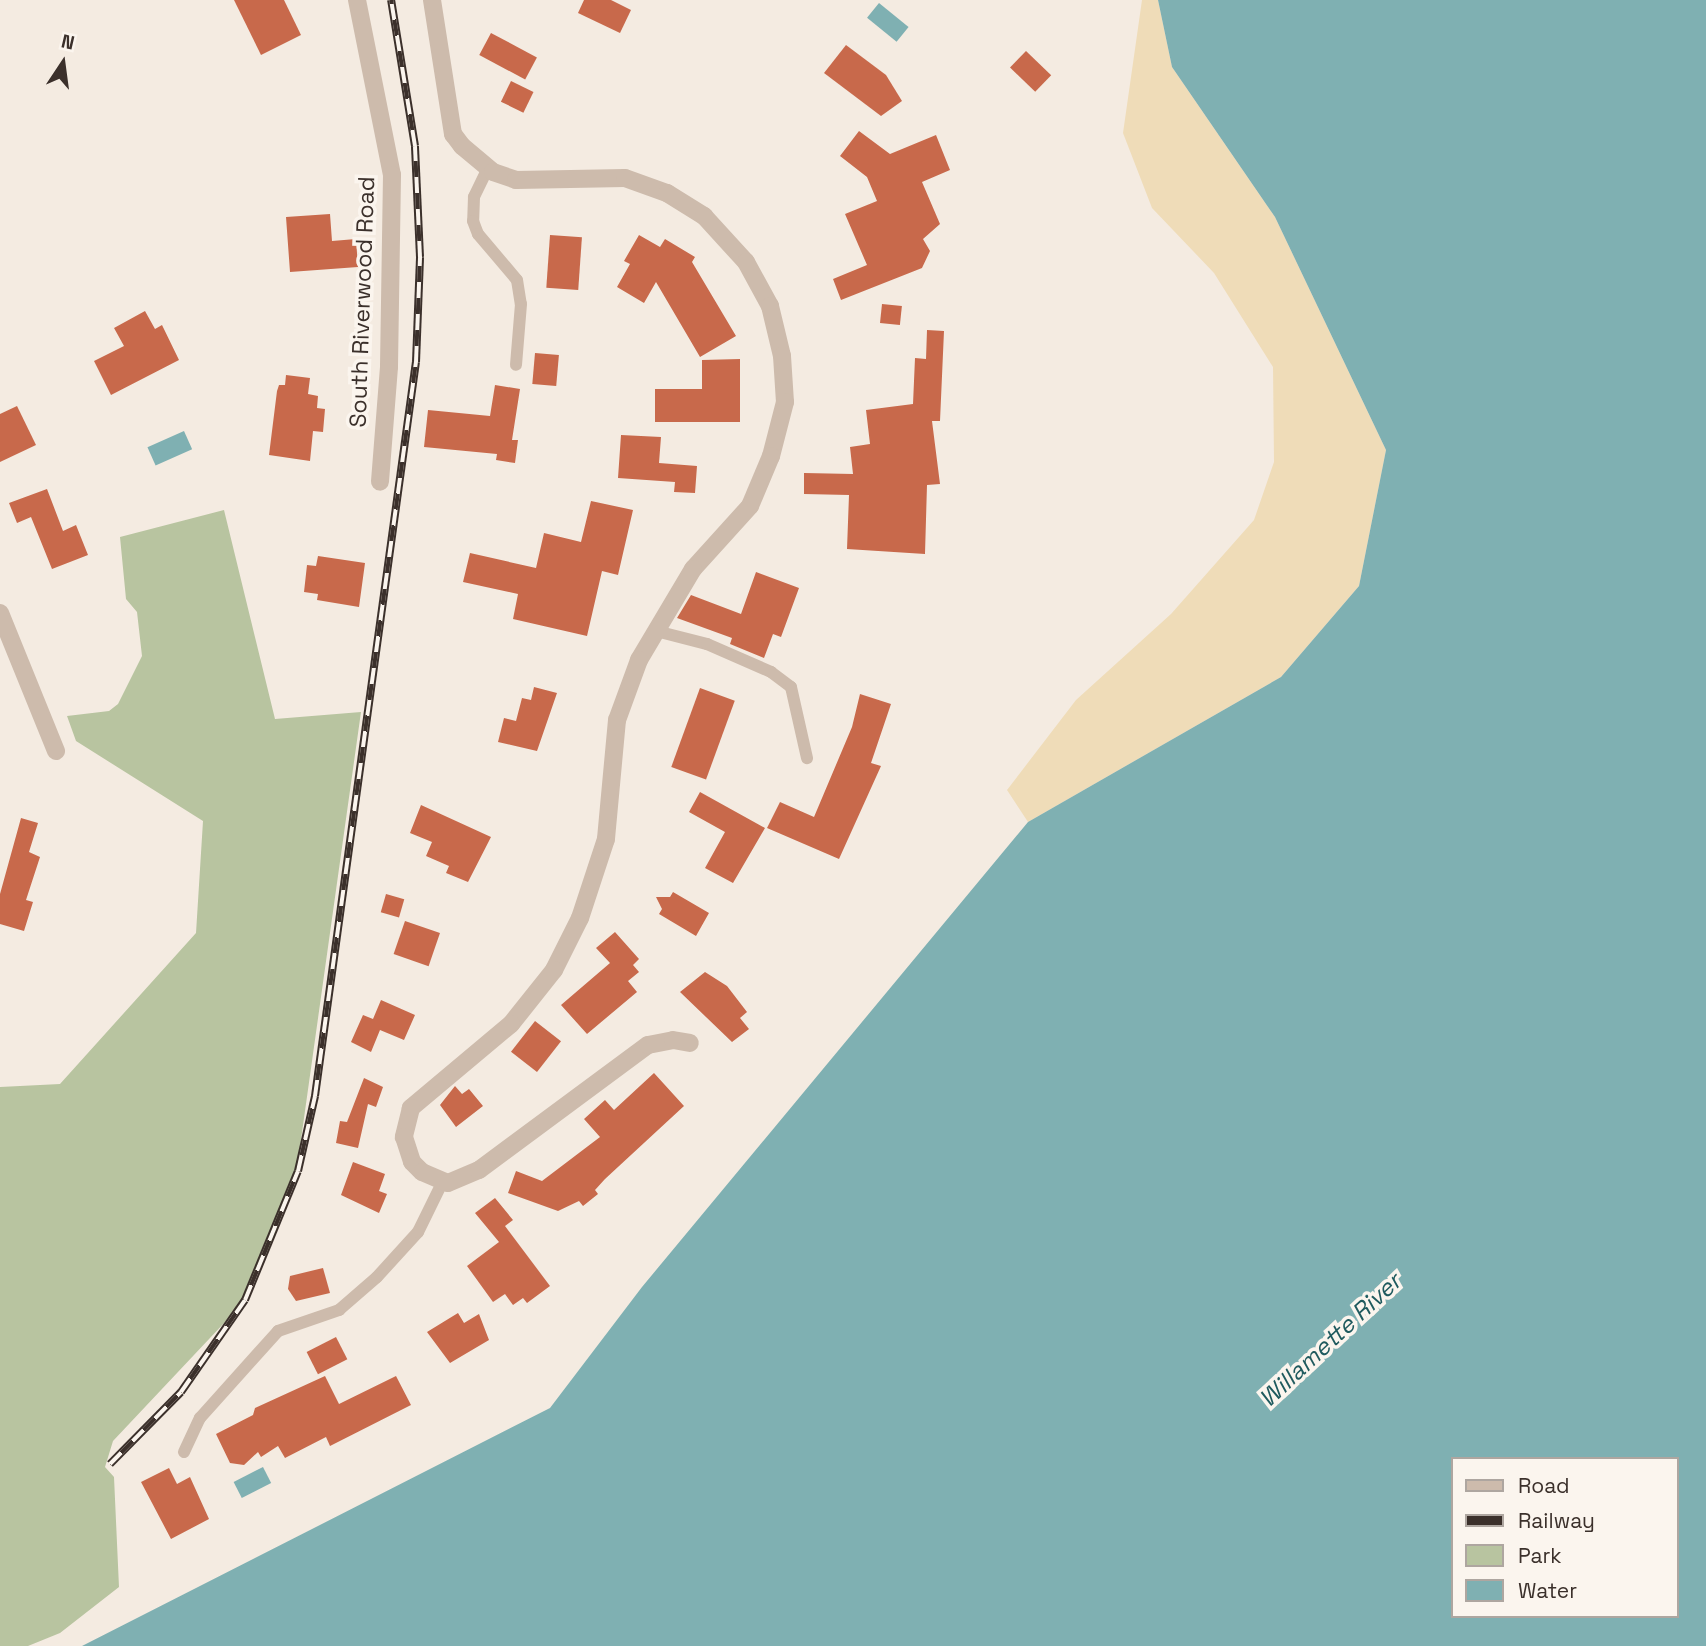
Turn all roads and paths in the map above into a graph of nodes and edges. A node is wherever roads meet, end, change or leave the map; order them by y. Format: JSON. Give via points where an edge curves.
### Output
{"nodes":[{"id":1,"x":357,"y":0,"type":"edge"},
{"id":2,"x":432,"y":0,"type":"edge"},
{"id":3,"x":488,"y":168,"type":"junction"},
{"id":4,"x":516,"y":365,"type":"dead end"},
{"id":5,"x":380,"y":482,"type":"dead end"},
{"id":6,"x":0,"y":613,"type":"edge"},
{"id":7,"x":656,"y":631,"type":"junction"},
{"id":8,"x":56,"y":751,"type":"dead end"},
{"id":9,"x":807,"y":758,"type":"dead end"},
{"id":10,"x":690,"y":1043,"type":"dead end"},
{"id":11,"x":443,"y":1181,"type":"junction"},
{"id":12,"x":184,"y":1452,"type":"dead end"}],
"edges":[{"from":1,"to":5,"type":"street","name":"South Riverwood Road","via":[[392,174],[390,367]]},
{"from":2,"to":3,"type":"street","via":[[453,134]]},
{"from":3,"to":4,"type":"lane","via":[[474,197],[473,221],[478,234],[509,267],[519,288]]},
{"from":3,"to":7,"type":"street","via":[[516,180],[605,176],[667,193],[704,216],[726,238],[746,262],[770,306],[782,356],[785,402],[771,456],[750,506],[693,569]]},
{"from":6,"to":8,"type":"street"},
{"from":7,"to":9,"type":"lane","via":[[707,644],[771,672],[791,687]]},
{"from":7,"to":11,"type":"street","via":[[639,660],[617,720],[606,839],[580,918],[554,970],[511,1024],[411,1108],[404,1137],[412,1162]]},
{"from":10,"to":11,"type":"street","via":[[673,1040],[648,1045],[479,1170]]},
{"from":11,"to":12,"type":"lane","via":[[418,1232],[377,1276],[339,1310],[278,1331],[200,1418]]}]}
